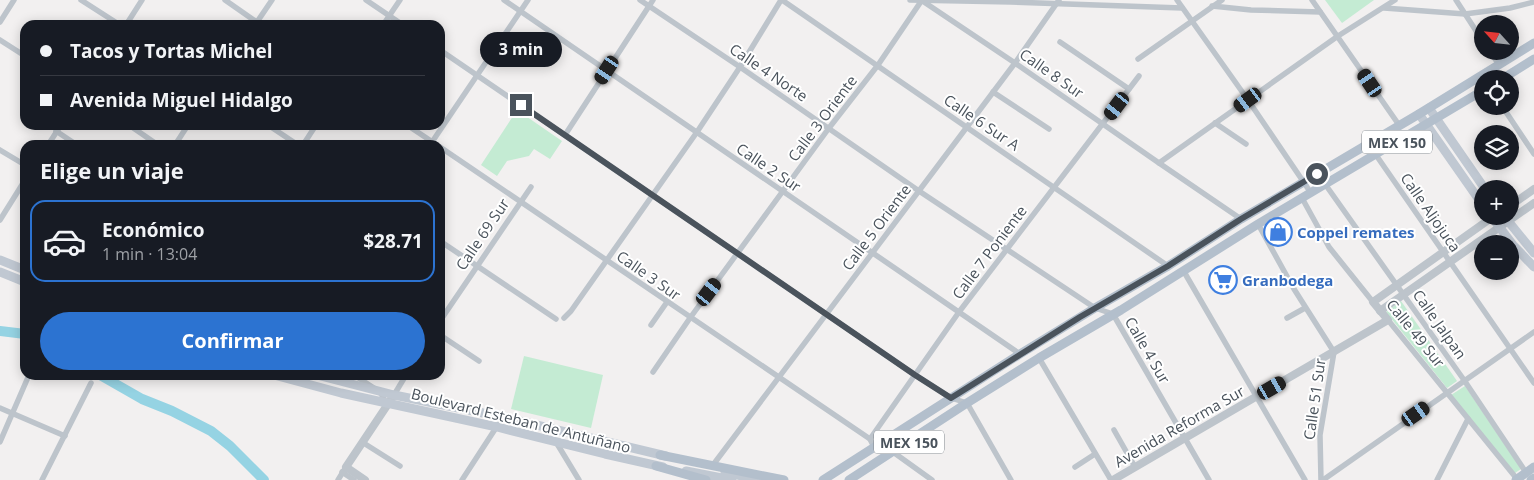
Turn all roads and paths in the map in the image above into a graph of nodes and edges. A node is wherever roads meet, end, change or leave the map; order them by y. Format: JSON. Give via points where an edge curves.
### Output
{"nodes":[{"id":1,"x":14,"y":0,"type":"edge"},
{"id":2,"x":81,"y":0,"type":"edge"},
{"id":3,"x":142,"y":0,"type":"edge"},
{"id":4,"x":225,"y":0,"type":"edge"},
{"id":5,"x":272,"y":0,"type":"edge"},
{"id":6,"x":366,"y":0,"type":"edge"},
{"id":7,"x":400,"y":0,"type":"edge"},
{"id":8,"x":504,"y":0,"type":"edge"},
{"id":9,"x":528,"y":0,"type":"edge"},
{"id":10,"x":640,"y":0,"type":"edge"},
{"id":11,"x":653,"y":0,"type":"edge"},
{"id":12,"x":782,"y":0,"type":"edge"},
{"id":13,"x":910,"y":0,"type":"edge"},
{"id":14,"x":922,"y":0,"type":"edge"},
{"id":15,"x":1177,"y":0,"type":"edge"},
{"id":16,"x":1222,"y":0,"type":"edge"},
{"id":17,"x":1312,"y":0,"type":"edge"},
{"id":18,"x":1395,"y":0,"type":"edge"},
{"id":19,"x":1456,"y":0,"type":"edge"},
{"id":20,"x":1042,"y":2,"type":"edge"},
{"id":21,"x":1058,"y":2,"type":"edge"},
{"id":22,"x":1534,"y":2,"type":"edge"},
{"id":23,"x":649,"y":6,"type":"junction"},
{"id":24,"x":1212,"y":6,"type":"junction"},
{"id":25,"x":1182,"y":8,"type":"junction"},
{"id":26,"x":1384,"y":8,"type":"junction"},
{"id":27,"x":520,"y":11,"type":"junction"},
{"id":28,"x":1320,"y":12,"type":"junction"},
{"id":29,"x":1466,"y":14,"type":"junction"},
{"id":30,"x":390,"y":16,"type":"junction"},
{"id":31,"x":112,"y":20,"type":"edge"},
{"id":32,"x":129,"y":20,"type":"edge"},
{"id":33,"x":252,"y":20,"type":"edge"},
{"id":34,"x":260,"y":20,"type":"edge"},
{"id":35,"x":387,"y":20,"type":"edge"},
{"id":36,"x":396,"y":20,"type":"edge"},
{"id":37,"x":1192,"y":21,"type":"junction"},
{"id":38,"x":0,"y":22,"type":"edge"},
{"id":39,"x":1474,"y":27,"type":"edge"},
{"id":40,"x":1338,"y":36,"type":"junction"},
{"id":41,"x":0,"y":40,"type":"edge"},
{"id":42,"x":1060,"y":42,"type":"dead end"},
{"id":43,"x":1534,"y":43,"type":"edge"},
{"id":44,"x":20,"y":53,"type":"edge"},
{"id":45,"x":445,"y":53,"type":"edge"},
{"id":46,"x":1138,"y":58,"type":"dead end"},
{"id":47,"x":1534,"y":59,"type":"edge"},
{"id":48,"x":1496,"y":60,"type":"edge"},
{"id":49,"x":1015,"y":63,"type":"junction"},
{"id":50,"x":878,"y":65,"type":"junction"},
{"id":51,"x":1499,"y":65,"type":"junction"},
{"id":52,"x":740,"y":67,"type":"junction"},
{"id":53,"x":607,"y":70,"type":"junction"},
{"id":54,"x":1516,"y":70,"type":"edge"},
{"id":55,"x":477,"y":75,"type":"junction"},
{"id":56,"x":1139,"y":76,"type":"dead end"},
{"id":57,"x":1129,"y":88,"type":"junction"},
{"id":58,"x":993,"y":92,"type":"junction"},
{"id":59,"x":1474,"y":96,"type":"edge"},
{"id":60,"x":1248,"y":100,"type":"junction"},
{"id":61,"x":1429,"y":108,"type":"junction"},
{"id":62,"x":1419,"y":114,"type":"junction"},
{"id":63,"x":1508,"y":115,"type":"edge"},
{"id":64,"x":1436,"y":119,"type":"junction"},
{"id":65,"x":1215,"y":123,"type":"junction"},
{"id":66,"x":1103,"y":124,"type":"junction"},
{"id":67,"x":445,"y":125,"type":"edge"},
{"id":68,"x":1399,"y":125,"type":"junction"},
{"id":69,"x":1427,"y":125,"type":"junction"},
{"id":70,"x":966,"y":126,"type":"junction"},
{"id":71,"x":829,"y":128,"type":"junction"},
{"id":72,"x":1049,"y":129,"type":"dead end"},
{"id":73,"x":136,"y":130,"type":"edge"},
{"id":74,"x":276,"y":130,"type":"edge"},
{"id":75,"x":414,"y":130,"type":"edge"},
{"id":76,"x":56,"y":131,"type":"joint"},
{"id":77,"x":697,"y":132,"type":"junction"},
{"id":78,"x":565,"y":135,"type":"junction"},
{"id":79,"x":51,"y":140,"type":"edge"},
{"id":80,"x":70,"y":140,"type":"edge"},
{"id":81,"x":151,"y":140,"type":"edge"},
{"id":82,"x":290,"y":140,"type":"edge"},
{"id":83,"x":428,"y":140,"type":"edge"},
{"id":84,"x":1246,"y":144,"type":"dead end"},
{"id":85,"x":0,"y":150,"type":"edge"},
{"id":86,"x":445,"y":150,"type":"edge"},
{"id":87,"x":1376,"y":154,"type":"junction"},
{"id":88,"x":1534,"y":154,"type":"edge"},
{"id":89,"x":20,"y":162,"type":"edge"},
{"id":90,"x":1159,"y":163,"type":"junction"},
{"id":91,"x":1479,"y":180,"type":"edge"},
{"id":92,"x":1304,"y":181,"type":"junction"},
{"id":93,"x":1325,"y":184,"type":"junction"},
{"id":94,"x":530,"y":187,"type":"dead end"},
{"id":95,"x":1054,"y":187,"type":"junction"},
{"id":96,"x":20,"y":188,"type":"edge"},
{"id":97,"x":1534,"y":189,"type":"edge"},
{"id":98,"x":783,"y":191,"type":"junction"},
{"id":99,"x":919,"y":191,"type":"junction"},
{"id":100,"x":1311,"y":193,"type":"junction"},
{"id":101,"x":1474,"y":193,"type":"edge"},
{"id":102,"x":652,"y":195,"type":"junction"},
{"id":103,"x":1302,"y":198,"type":"junction"},
{"id":104,"x":1519,"y":200,"type":"edge"},
{"id":105,"x":520,"y":202,"type":"junction"},
{"id":106,"x":1534,"y":202,"type":"edge"},
{"id":107,"x":1519,"y":211,"type":"edge"},
{"id":108,"x":1241,"y":219,"type":"junction"},
{"id":109,"x":0,"y":220,"type":"edge"},
{"id":110,"x":1258,"y":224,"type":"junction"},
{"id":111,"x":1482,"y":225,"type":"edge"},
{"id":112,"x":1511,"y":225,"type":"edge"},
{"id":113,"x":1499,"y":227,"type":"joint"},
{"id":114,"x":445,"y":244,"type":"edge"},
{"id":115,"x":1007,"y":249,"type":"junction"},
{"id":116,"x":872,"y":252,"type":"junction"},
{"id":117,"x":1444,"y":252,"type":"junction"},
{"id":118,"x":738,"y":254,"type":"junction"},
{"id":119,"x":1534,"y":254,"type":"edge"},
{"id":120,"x":0,"y":260,"type":"edge"},
{"id":121,"x":607,"y":261,"type":"junction"},
{"id":122,"x":1451,"y":262,"type":"junction"},
{"id":123,"x":477,"y":266,"type":"junction"},
{"id":124,"x":1168,"y":266,"type":"junction"},
{"id":125,"x":1534,"y":267,"type":"edge"},
{"id":126,"x":20,"y":268,"type":"edge"},
{"id":127,"x":1183,"y":270,"type":"junction"},
{"id":128,"x":0,"y":272,"type":"edge"},
{"id":129,"x":20,"y":280,"type":"edge"},
{"id":130,"x":1396,"y":285,"type":"junction"},
{"id":131,"x":1404,"y":294,"type":"junction"},
{"id":132,"x":667,"y":302,"type":"junction"},
{"id":133,"x":1373,"y":302,"type":"junction"},
{"id":134,"x":1095,"y":308,"type":"junction"},
{"id":135,"x":1305,"y":308,"type":"junction"},
{"id":136,"x":1380,"y":311,"type":"junction"},
{"id":137,"x":960,"y":312,"type":"junction"},
{"id":138,"x":445,"y":314,"type":"edge"},
{"id":139,"x":827,"y":314,"type":"junction"},
{"id":140,"x":1113,"y":314,"type":"junction"},
{"id":141,"x":564,"y":318,"type":"dead end"},
{"id":142,"x":690,"y":318,"type":"junction"},
{"id":143,"x":1287,"y":318,"type":"dead end"},
{"id":144,"x":556,"y":319,"type":"dead end"},
{"id":145,"x":1388,"y":320,"type":"junction"},
{"id":146,"x":650,"y":325,"type":"dead end"},
{"id":147,"x":1534,"y":332,"type":"edge"},
{"id":148,"x":445,"y":338,"type":"edge"},
{"id":149,"x":1510,"y":349,"type":"junction"},
{"id":150,"x":1334,"y":352,"type":"junction"},
{"id":151,"x":1020,"y":354,"type":"junction"},
{"id":152,"x":1039,"y":358,"type":"junction"},
{"id":153,"x":479,"y":360,"type":"dead end"},
{"id":154,"x":653,"y":372,"type":"dead end"},
{"id":155,"x":915,"y":375,"type":"junction"},
{"id":156,"x":779,"y":377,"type":"junction"},
{"id":157,"x":27,"y":380,"type":"edge"},
{"id":158,"x":293,"y":380,"type":"edge"},
{"id":159,"x":336,"y":380,"type":"edge"},
{"id":160,"x":362,"y":380,"type":"edge"},
{"id":161,"x":403,"y":380,"type":"edge"},
{"id":162,"x":1464,"y":380,"type":"junction"},
{"id":163,"x":91,"y":383,"type":"dead end"},
{"id":164,"x":1534,"y":383,"type":"edge"},
{"id":165,"x":380,"y":392,"type":"junction"},
{"id":166,"x":1447,"y":393,"type":"junction"},
{"id":167,"x":1257,"y":397,"type":"junction"},
{"id":168,"x":951,"y":398,"type":"junction"},
{"id":169,"x":389,"y":400,"type":"junction"},
{"id":170,"x":968,"y":402,"type":"junction"},
{"id":171,"x":0,"y":408,"type":"edge"},
{"id":172,"x":12,"y":414,"type":"junction"},
{"id":173,"x":503,"y":417,"type":"junction"},
{"id":174,"x":1468,"y":419,"type":"junction"},
{"id":175,"x":497,"y":427,"type":"junction"},
{"id":176,"x":1114,"y":430,"type":"dead end"},
{"id":177,"x":65,"y":436,"type":"junction"},
{"id":178,"x":1184,"y":438,"type":"junction"},
{"id":179,"x":0,"y":442,"type":"edge"},
{"id":180,"x":362,"y":442,"type":"junction"},
{"id":181,"x":556,"y":442,"type":"junction"},
{"id":182,"x":872,"y":443,"type":"junction"},
{"id":183,"x":893,"y":452,"type":"junction"},
{"id":184,"x":1095,"y":454,"type":"junction"},
{"id":185,"x":660,"y":455,"type":"junction"},
{"id":186,"x":713,"y":465,"type":"junction"},
{"id":187,"x":400,"y":466,"type":"dead end"},
{"id":188,"x":656,"y":466,"type":"junction"},
{"id":189,"x":1075,"y":467,"type":"dead end"},
{"id":190,"x":1135,"y":467,"type":"junction"},
{"id":191,"x":695,"y":469,"type":"junction"},
{"id":192,"x":344,"y":470,"type":"junction"},
{"id":193,"x":1531,"y":476,"type":"edge"},
{"id":194,"x":42,"y":480,"type":"edge"},
{"id":195,"x":338,"y":480,"type":"edge"},
{"id":196,"x":354,"y":480,"type":"edge"},
{"id":197,"x":365,"y":480,"type":"edge"},
{"id":198,"x":462,"y":480,"type":"edge"},
{"id":199,"x":579,"y":480,"type":"edge"},
{"id":200,"x":706,"y":480,"type":"edge"},
{"id":201,"x":732,"y":480,"type":"edge"},
{"id":202,"x":758,"y":480,"type":"edge"},
{"id":203,"x":784,"y":480,"type":"edge"},
{"id":204,"x":823,"y":480,"type":"edge"},
{"id":205,"x":849,"y":480,"type":"edge"},
{"id":206,"x":932,"y":480,"type":"edge"},
{"id":207,"x":1011,"y":480,"type":"edge"},
{"id":208,"x":1112,"y":480,"type":"edge"},
{"id":209,"x":1209,"y":480,"type":"edge"},
{"id":210,"x":1305,"y":480,"type":"edge"},
{"id":211,"x":1322,"y":480,"type":"edge"},
{"id":212,"x":1437,"y":480,"type":"edge"},
{"id":213,"x":1517,"y":480,"type":"edge"}],
"edges":[{"from":1,"to":38,"type":"street"},
{"from":2,"to":31,"type":"street"},
{"from":3,"to":32,"type":"street"},
{"from":4,"to":33,"type":"street"},
{"from":5,"to":34,"type":"street"},
{"from":6,"to":30,"type":"street"},
{"from":7,"to":30,"type":"street"},
{"from":8,"to":27,"type":"street","name":"Calle 2 Sur"},
{"from":9,"to":27,"type":"street"},
{"from":10,"to":23,"type":"street","name":"Calle 4 Norte"},
{"from":11,"to":23,"type":"street"},
{"from":12,"to":50,"type":"street","name":"Calle 6 Sur A"},
{"from":12,"to":52,"type":"street"},
{"from":13,"to":14,"type":"street"},
{"from":14,"to":20,"type":"street"},
{"from":14,"to":49,"type":"street","name":"Calle 8 Sur"},
{"from":14,"to":50,"type":"street","name":"Calle 3 Oriente"},
{"from":15,"to":25,"type":"street"},
{"from":16,"to":24,"type":"street"},
{"from":17,"to":28,"type":"street"},
{"from":18,"to":26,"type":"street"},
{"from":19,"to":29,"type":"street"},
{"from":20,"to":21,"type":"street"},
{"from":21,"to":25,"type":"street"},
{"from":21,"to":49,"type":"street","name":"Calle 5 Oriente"},
{"from":22,"to":29,"type":"street"},
{"from":23,"to":52,"type":"street","name":"Calle 4 Norte"},
{"from":23,"to":53,"type":"street"},
{"from":24,"to":28,"type":"street"},
{"from":24,"to":37,"type":"street"},
{"from":25,"to":37,"type":"street"},
{"from":26,"to":29,"type":"street"},
{"from":26,"to":40,"type":"street"},
{"from":27,"to":53,"type":"street","name":"Calle 2 Sur"},
{"from":27,"to":55,"type":"street"},
{"from":28,"to":40,"type":"street"},
{"from":29,"to":39,"type":"street"},
{"from":30,"to":35,"type":"street"},
{"from":30,"to":36,"type":"street"},
{"from":37,"to":46,"type":"street"},
{"from":37,"to":60,"type":"street"},
{"from":40,"to":60,"type":"street"},
{"from":40,"to":68,"type":"street"},
{"from":41,"to":44,"type":"street"},
{"from":42,"to":57,"type":"street"},
{"from":43,"to":51,"type":"main road","number":"MEX 150"},
{"from":45,"to":55,"type":"street"},
{"from":47,"to":54,"type":"main road"},
{"from":48,"to":51,"type":"street"},
{"from":49,"to":58,"type":"street","name":"Calle 5 Oriente"},
{"from":49,"to":66,"type":"street","name":"Calle 8 Sur"},
{"from":50,"to":70,"type":"street","name":"Calle 6 Sur A"},
{"from":50,"to":71,"type":"street","name":"Calle 3 Oriente"},
{"from":51,"to":61,"type":"main road","number":"MEX 150"},
{"from":52,"to":71,"type":"street","name":"Calle 4 Norte"},
{"from":52,"to":77,"type":"street"},
{"from":53,"to":77,"type":"street","name":"Calle 2 Sur"},
{"from":53,"to":78,"type":"street"},
{"from":55,"to":67,"type":"street"},
{"from":55,"to":78,"type":"street"},
{"from":56,"to":57,"type":"street","name":"Calle 7 Poniente"},
{"from":57,"to":66,"type":"street","name":"Calle 7 Poniente"},
{"from":58,"to":70,"type":"street","name":"Calle 5 Oriente"},
{"from":58,"to":72,"type":"street"},
{"from":59,"to":64,"type":"main road","number":"MEX 150"},
{"from":60,"to":65,"type":"street"},
{"from":60,"to":92,"type":"street"},
{"from":61,"to":62,"type":"main road","number":"MEX 150"},
{"from":61,"to":64,"type":"main road"},
{"from":62,"to":68,"type":"main road","number":"MEX 150"},
{"from":62,"to":69,"type":"main road"},
{"from":63,"to":88,"type":"street"},
{"from":64,"to":69,"type":"main road","number":"MEX 150"},
{"from":64,"to":91,"type":"main road"},
{"from":65,"to":84,"type":"street"},
{"from":65,"to":90,"type":"street"},
{"from":66,"to":90,"type":"street","name":"Calle 8 Sur"},
{"from":66,"to":95,"type":"street","name":"Calle 7 Poniente"},
{"from":68,"to":92,"type":"main road","number":"MEX 150"},
{"from":69,"to":87,"type":"main road","number":"MEX 150"},
{"from":69,"to":101,"type":"main road"},
{"from":70,"to":95,"type":"street","name":"Calle 6 Sur A"},
{"from":70,"to":99,"type":"street","name":"Calle 5 Oriente"},
{"from":71,"to":98,"type":"street","name":"Calle 3 Oriente"},
{"from":71,"to":99,"type":"street","name":"Calle 4 Norte"},
{"from":73,"to":81,"type":"street"},
{"from":74,"to":82,"type":"street"},
{"from":75,"to":83,"type":"street"},
{"from":76,"to":79,"type":"street"},
{"from":76,"to":80,"type":"street"},
{"from":77,"to":98,"type":"street","name":"Calle 2 Sur"},
{"from":77,"to":102,"type":"street"},
{"from":78,"to":102,"type":"street"},
{"from":85,"to":89,"type":"street"},
{"from":86,"to":105,"type":"street","name":"Calle 3 Sur"},
{"from":87,"to":93,"type":"main road","number":"MEX 150"},
{"from":87,"to":117,"type":"street","name":"Calle Aljojuca"},
{"from":90,"to":108,"type":"street","name":"Calle 8 Sur"},
{"from":92,"to":100,"type":"street"},
{"from":92,"to":108,"type":"main road","number":"MEX 150"},
{"from":93,"to":100,"type":"main road","number":"MEX 150"},
{"from":93,"to":130,"type":"street","name":"Calle Jalpan"},
{"from":94,"to":105,"type":"street","name":"Calle 69 Sur"},
{"from":95,"to":115,"type":"street","name":"Calle 7 Poniente"},
{"from":95,"to":124,"type":"street","name":"Calle 6 Sur A"},
{"from":96,"to":109,"type":"street"},
{"from":97,"to":104,"type":"street"},
{"from":98,"to":116,"type":"street","name":"Calle 2 Sur"},
{"from":98,"to":118,"type":"street","name":"Calle 3 Oriente"},
{"from":99,"to":115,"type":"street","name":"Calle 4 Norte"},
{"from":99,"to":116,"type":"street","name":"Calle 5 Oriente"},
{"from":100,"to":103,"type":"main road","number":"MEX 150"},
{"from":102,"to":118,"type":"street"},
{"from":102,"to":121,"type":"street"},
{"from":103,"to":110,"type":"main road","number":"MEX 150"},
{"from":103,"to":133,"type":"street","name":"Calle 49 Sur","via":[[1328,247]]},
{"from":105,"to":121,"type":"street","name":"Calle 3 Sur"},
{"from":105,"to":123,"type":"street","name":"Calle 69 Sur"},
{"from":106,"to":107,"type":"street"},
{"from":108,"to":124,"type":"main road","number":"MEX 150"},
{"from":110,"to":127,"type":"main road","number":"MEX 150"},
{"from":110,"to":135,"type":"street"},
{"from":111,"to":117,"type":"street"},
{"from":112,"to":119,"type":"main road"},
{"from":113,"to":122,"type":"street"},
{"from":113,"to":125,"type":"main road"},
{"from":114,"to":123,"type":"street"},
{"from":115,"to":134,"type":"street","name":"Calle 4 Sur"},
{"from":115,"to":137,"type":"street","name":"Calle 7 Poniente"},
{"from":116,"to":137,"type":"street","name":"Calle 2 Sur"},
{"from":116,"to":139,"type":"street","name":"Calle 5 Oriente"},
{"from":117,"to":122,"type":"street","name":"Calle Aljojuca"},
{"from":117,"to":130,"type":"street"},
{"from":118,"to":139,"type":"street"},
{"from":118,"to":142,"type":"street","name":"Calle 3 Oriente"},
{"from":120,"to":126,"type":"main road"},
{"from":121,"to":132,"type":"street","name":"Calle 3 Sur"},
{"from":121,"to":141,"type":"street"},
{"from":122,"to":131,"type":"street"},
{"from":122,"to":149,"type":"street","name":"Calle Aljojuca"},
{"from":123,"to":138,"type":"street","name":"Calle 69 Sur"},
{"from":123,"to":144,"type":"street"},
{"from":124,"to":134,"type":"main road","number":"MEX 150"},
{"from":127,"to":140,"type":"main road","number":"MEX 150"},
{"from":127,"to":167,"type":"street"},
{"from":128,"to":129,"type":"main road"},
{"from":130,"to":131,"type":"street","name":"Calle Jalpan"},
{"from":130,"to":133,"type":"street"},
{"from":131,"to":136,"type":"street"},
{"from":131,"to":162,"type":"street","name":"Calle Jalpan"},
{"from":132,"to":142,"type":"street","name":"Calle 3 Sur"},
{"from":132,"to":146,"type":"street"},
{"from":133,"to":136,"type":"street","name":"Calle 49 Sur"},
{"from":134,"to":140,"type":"street","name":"Calle 4 Sur"},
{"from":134,"to":151,"type":"main road","number":"MEX 150"},
{"from":135,"to":143,"type":"street"},
{"from":135,"to":150,"type":"street"},
{"from":136,"to":145,"type":"street","name":"Calle 49 Sur"},
{"from":137,"to":151,"type":"street","name":"Calle 2 Sur"},
{"from":137,"to":155,"type":"street","name":"Calle 7 Poniente"},
{"from":139,"to":155,"type":"street"},
{"from":139,"to":156,"type":"street","name":"Calle 5 Oriente"},
{"from":140,"to":152,"type":"main road","number":"MEX 150"},
{"from":140,"to":178,"type":"street","name":"Calle 4 Sur"},
{"from":142,"to":154,"type":"street","name":"Calle 3 Oriente"},
{"from":142,"to":156,"type":"street","name":"Calle 3 Sur"},
{"from":145,"to":150,"type":"street","name":"Avenida Reforma Sur"},
{"from":145,"to":166,"type":"street","name":"Calle 49 Sur"},
{"from":147,"to":149,"type":"street"},
{"from":148,"to":153,"type":"street"},
{"from":149,"to":162,"type":"street"},
{"from":149,"to":164,"type":"street","name":"Calle Aljojuca"},
{"from":150,"to":167,"type":"street","name":"Avenida Reforma Sur"},
{"from":150,"to":211,"type":"street","name":"Calle 51 Sur","via":[[1320,435]]},
{"from":151,"to":168,"type":"main road","number":"MEX 150"},
{"from":152,"to":170,"type":"main road","number":"MEX 150"},
{"from":152,"to":184,"type":"street"},
{"from":155,"to":168,"type":"street"},
{"from":155,"to":182,"type":"street","name":"Calle 7 Poniente"},
{"from":156,"to":182,"type":"street","name":"Calle 3 Sur"},
{"from":156,"to":186,"type":"street","name":"Calle 5 Oriente"},
{"from":157,"to":172,"type":"street"},
{"from":158,"to":169,"type":"main road","name":"Boulevard Esteban de Antuñano","via":[[341,393]]},
{"from":159,"to":165,"type":"main road","name":"Boulevard Esteban de Antuñano"},
{"from":160,"to":165,"type":"street"},
{"from":161,"to":169,"type":"street"},
{"from":162,"to":166,"type":"street"},
{"from":162,"to":193,"type":"street","name":"Calle Jalpan"},
{"from":163,"to":177,"type":"street"},
{"from":165,"to":169,"type":"main road","name":"Boulevard Esteban de Antuñano"},
{"from":166,"to":174,"type":"street","name":"Calle 49 Sur"},
{"from":166,"to":211,"type":"street"},
{"from":167,"to":178,"type":"street","name":"Avenida Reforma Sur"},
{"from":167,"to":210,"type":"street"},
{"from":168,"to":170,"type":"street"},
{"from":168,"to":182,"type":"main road","number":"MEX 150"},
{"from":169,"to":173,"type":"main road","name":"Boulevard Esteban de Antuñano"},
{"from":169,"to":175,"type":"main road","name":"Boulevard Esteban de Antuñano"},
{"from":169,"to":180,"type":"street"},
{"from":170,"to":183,"type":"main road","number":"MEX 150"},
{"from":170,"to":207,"type":"street"},
{"from":171,"to":172,"type":"street"},
{"from":172,"to":177,"type":"street"},
{"from":172,"to":179,"type":"street"},
{"from":173,"to":175,"type":"street"},
{"from":173,"to":185,"type":"main road","name":"Boulevard Esteban de Antuñano"},
{"from":174,"to":212,"type":"street"},
{"from":174,"to":213,"type":"street","name":"Calle 49 Sur"},
{"from":175,"to":181,"type":"main road","name":"Boulevard Esteban de Antuñano"},
{"from":175,"to":198,"type":"street"},
{"from":176,"to":190,"type":"street"},
{"from":177,"to":194,"type":"street"},
{"from":178,"to":190,"type":"street","name":"Avenida Reforma Sur"},
{"from":178,"to":209,"type":"street","name":"Calle 4 Sur"},
{"from":180,"to":187,"type":"street"},
{"from":180,"to":192,"type":"street"},
{"from":181,"to":188,"type":"main road","name":"Boulevard Esteban de Antuñano"},
{"from":181,"to":199,"type":"street"},
{"from":182,"to":204,"type":"main road","number":"MEX 150"},
{"from":183,"to":205,"type":"main road","number":"MEX 150"},
{"from":183,"to":206,"type":"street"},
{"from":184,"to":189,"type":"street"},
{"from":184,"to":208,"type":"street"},
{"from":185,"to":186,"type":"main road"},
{"from":185,"to":191,"type":"main road","name":"Boulevard Esteban de Antuñano"},
{"from":186,"to":203,"type":"main road"},
{"from":188,"to":191,"type":"main road","name":"Boulevard Esteban de Antuñano"},
{"from":188,"to":200,"type":"main road"},
{"from":190,"to":208,"type":"street","name":"Avenida Reforma Sur"},
{"from":191,"to":201,"type":"main road","name":"Boulevard Esteban de Antuñano"},
{"from":191,"to":202,"type":"main road","name":"Boulevard Esteban de Antuñano"},
{"from":192,"to":195,"type":"street"},
{"from":192,"to":196,"type":"street"},
{"from":192,"to":197,"type":"street"},
{"from":193,"to":213,"type":"main road"}]}
